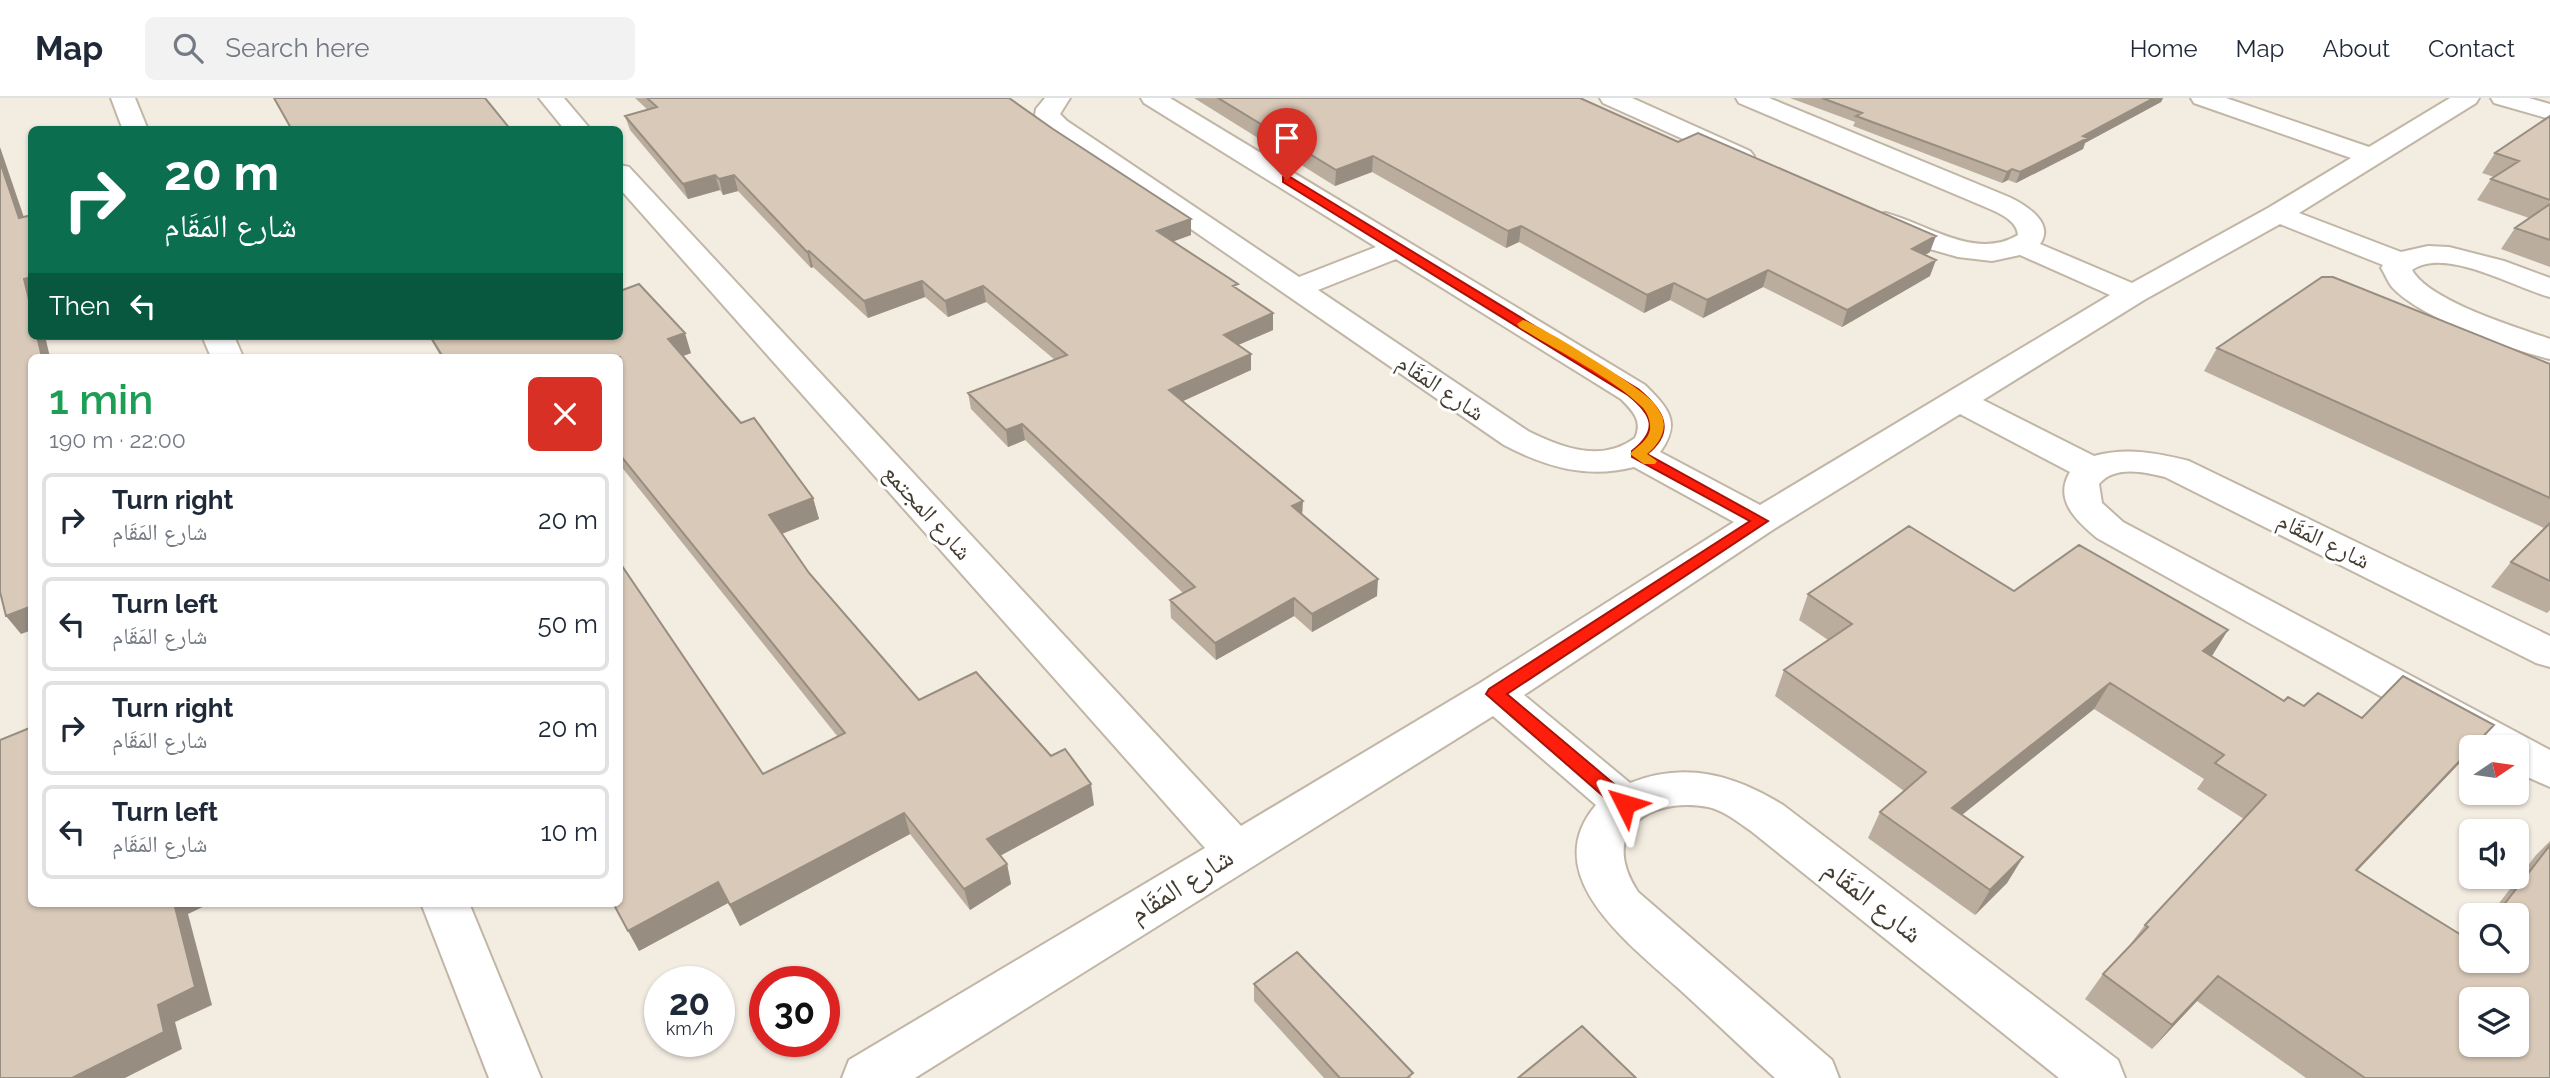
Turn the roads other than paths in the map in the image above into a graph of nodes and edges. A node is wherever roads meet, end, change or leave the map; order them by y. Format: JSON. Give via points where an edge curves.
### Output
{"nodes":[{"id":1,"x":123,"y":98,"type":"edge"},
{"id":2,"x":551,"y":98,"type":"edge"},
{"id":3,"x":1058,"y":98,"type":"edge"},
{"id":4,"x":1153,"y":98,"type":"edge"},
{"id":5,"x":1612,"y":98,"type":"edge"},
{"id":6,"x":2203,"y":98,"type":"edge"},
{"id":7,"x":2467,"y":98,"type":"edge"},
{"id":8,"x":2503,"y":98,"type":"edge"},
{"id":9,"x":1742,"y":108,"type":"edge"},
{"id":10,"x":2550,"y":112,"type":"edge"},
{"id":11,"x":134,"y":126,"type":"edge"},
{"id":12,"x":576,"y":126,"type":"edge"},
{"id":13,"x":1687,"y":132,"type":"junction"},
{"id":14,"x":2371,"y":156,"type":"junction"},
{"id":15,"x":1760,"y":165,"type":"edge"},
{"id":16,"x":623,"y":176,"type":"edge"},
{"id":17,"x":1857,"y":209,"type":"edge"},
{"id":18,"x":2278,"y":214,"type":"junction"},
{"id":19,"x":2022,"y":246,"type":"junction"},
{"id":20,"x":1398,"y":248,"type":"junction"},
{"id":21,"x":2401,"y":262,"type":"junction"},
{"id":22,"x":1296,"y":288,"type":"junction"},
{"id":23,"x":2550,"y":288,"type":"edge"},
{"id":24,"x":2133,"y":294,"type":"junction"},
{"id":25,"x":2550,"y":350,"type":"edge"},
{"id":26,"x":1959,"y":400,"type":"junction"},
{"id":27,"x":1637,"y":454,"type":"junction"},
{"id":28,"x":2091,"y":469,"type":"junction"},
{"id":29,"x":1761,"y":521,"type":"junction"},
{"id":30,"x":2550,"y":653,"type":"edge"},
{"id":31,"x":1495,"y":694,"type":"junction"},
{"id":32,"x":2486,"y":735,"type":"edge"},
{"id":33,"x":2529,"y":759,"type":"edge"},
{"id":34,"x":2550,"y":770,"type":"edge"},
{"id":35,"x":1625,"y":804,"type":"junction"},
{"id":36,"x":1236,"y":851,"type":"junction"},
{"id":37,"x":447,"y":907,"type":"edge"},
{"id":38,"x":515,"y":1078,"type":"edge"},
{"id":39,"x":868,"y":1078,"type":"edge"},
{"id":40,"x":1813,"y":1078,"type":"edge"},
{"id":41,"x":2099,"y":1078,"type":"edge"}],
"edges":[{"from":1,"to":11,"type":"street"},
{"from":2,"to":12,"type":"street"},
{"from":3,"to":22,"type":"street","name":"شارع المَقَام","via":[[1048,109],[1051,121]]},
{"from":4,"to":20,"type":"street"},
{"from":5,"to":13,"type":"street"},
{"from":6,"to":14,"type":"street"},
{"from":7,"to":14,"type":"street","name":"شارع المَقَام"},
{"from":8,"to":10,"type":"street"},
{"from":9,"to":13,"type":"street"},
{"from":9,"to":19,"type":"street","via":[[2017,212],[2032,231]]},
{"from":13,"to":15,"type":"street"},
{"from":14,"to":18,"type":"street","name":"شارع المَقَام"},
{"from":16,"to":36,"type":"street","name":"شارع المجتمع"},
{"from":17,"to":19,"type":"street","via":[[1918,236],[1965,250],[1997,252]]},
{"from":18,"to":21,"type":"street"},
{"from":18,"to":24,"type":"street","name":"شارع المَقَام"},
{"from":19,"to":24,"type":"street"},
{"from":20,"to":22,"type":"street"},
{"from":20,"to":27,"type":"street","via":[[1648,404],[1657,431]]},
{"from":21,"to":23,"type":"street","via":[[2432,255],[2455,257]]},
{"from":21,"to":25,"type":"street","via":[[2397,276],[2415,294]]},
{"from":22,"to":27,"type":"street","name":"شارع المَقَام","via":[[1540,450],[1590,463]]},
{"from":24,"to":26,"type":"street","name":"شارع المَقَام"},
{"from":26,"to":28,"type":"street"},
{"from":26,"to":29,"type":"street","name":"شارع المَقَام"},
{"from":27,"to":29,"type":"street"},
{"from":28,"to":30,"type":"street","name":"شارع المَقَام","via":[[2126,461],[2176,469]]},
{"from":28,"to":32,"type":"street","via":[[2082,479],[2084,504],[2110,530]]},
{"from":29,"to":31,"type":"street","name":"شارع المَقَام"},
{"from":31,"to":35,"type":"street"},
{"from":31,"to":36,"type":"street","name":"شارع المَقَام"},
{"from":33,"to":34,"type":"street"},
{"from":35,"to":40,"type":"street","name":"شارع المَقَام","via":[[1610,819],[1601,838],[1600,860],[1606,883],[1621,905]]},
{"from":35,"to":41,"type":"street","name":"شارع المَقَام","via":[[1649,792],[1677,787],[1709,790],[1739,800]]},
{"from":36,"to":39,"type":"street","name":"شارع المَقَام"},
{"from":37,"to":38,"type":"street"}]}
